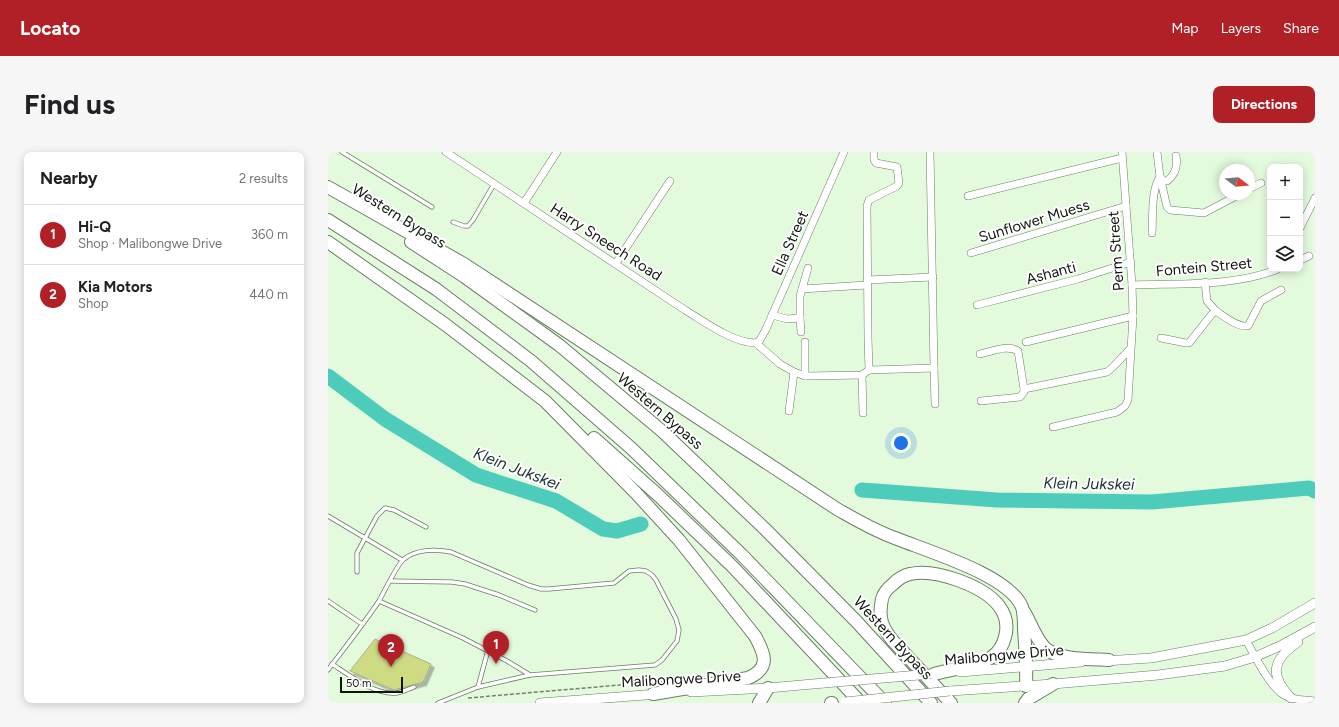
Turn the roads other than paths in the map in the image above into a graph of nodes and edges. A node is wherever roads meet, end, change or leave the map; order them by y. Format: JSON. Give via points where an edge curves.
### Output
{"nodes":[{"id":1,"x":342,"y":152,"type":"edge"},
{"id":2,"x":446,"y":152,"type":"edge"},
{"id":3,"x":557,"y":152,"type":"edge"},
{"id":4,"x":844,"y":152,"type":"edge"},
{"id":5,"x":874,"y":152,"type":"edge"},
{"id":6,"x":930,"y":152,"type":"edge"},
{"id":7,"x":1157,"y":152,"type":"edge"},
{"id":8,"x":1122,"y":155,"type":"edge"},
{"id":9,"x":1176,"y":156,"type":"dead end"},
{"id":10,"x":1160,"y":177,"type":"junction"},
{"id":11,"x":670,"y":181,"type":"dead end"},
{"id":12,"x":1261,"y":183,"type":"dead end"},
{"id":13,"x":494,"y":184,"type":"junction"},
{"id":14,"x":1255,"y":186,"type":"edge"},
{"id":15,"x":328,"y":187,"type":"edge"},
{"id":16,"x":328,"y":190,"type":"edge"},
{"id":17,"x":968,"y":196,"type":"dead end"},
{"id":18,"x":1315,"y":198,"type":"edge"},
{"id":19,"x":1229,"y":200,"type":"edge"},
{"id":20,"x":524,"y":203,"type":"junction"},
{"id":21,"x":1126,"y":206,"type":"junction"},
{"id":22,"x":432,"y":207,"type":"dead end"},
{"id":23,"x":328,"y":220,"type":"edge"},
{"id":24,"x":453,"y":222,"type":"dead end"},
{"id":25,"x":1303,"y":222,"type":"edge"},
{"id":26,"x":1152,"y":233,"type":"dead end"},
{"id":27,"x":328,"y":242,"type":"edge"},
{"id":28,"x":971,"y":253,"type":"dead end"},
{"id":29,"x":1309,"y":256,"type":"dead end"},
{"id":30,"x":1303,"y":259,"type":"edge"},
{"id":31,"x":1131,"y":262,"type":"junction"},
{"id":32,"x":616,"y":263,"type":"junction"},
{"id":33,"x":808,"y":268,"type":"dead end"},
{"id":34,"x":1270,"y":272,"type":"edge"},
{"id":35,"x":934,"y":277,"type":"junction"},
{"id":36,"x":1205,"y":282,"type":"junction"},
{"id":37,"x":867,"y":283,"type":"junction"},
{"id":38,"x":1132,"y":285,"type":"junction"},
{"id":39,"x":802,"y":289,"type":"junction"},
{"id":40,"x":1281,"y":290,"type":"dead end"},
{"id":41,"x":977,"y":305,"type":"dead end"},
{"id":42,"x":1216,"y":312,"type":"junction"},
{"id":43,"x":772,"y":314,"type":"junction"},
{"id":44,"x":1133,"y":316,"type":"junction"},
{"id":45,"x":800,"y":318,"type":"junction"},
{"id":46,"x":801,"y":332,"type":"dead end"},
{"id":47,"x":1162,"y":338,"type":"dead end"},
{"id":48,"x":805,"y":342,"type":"dead end"},
{"id":49,"x":1026,"y":342,"type":"dead end"},
{"id":50,"x":756,"y":343,"type":"junction"},
{"id":51,"x":1130,"y":349,"type":"junction"},
{"id":52,"x":980,"y":354,"type":"dead end"},
{"id":53,"x":934,"y":368,"type":"junction"},
{"id":54,"x":869,"y":370,"type":"junction"},
{"id":55,"x":794,"y":372,"type":"junction"},
{"id":56,"x":862,"y":375,"type":"junction"},
{"id":57,"x":805,"y":376,"type":"junction"},
{"id":58,"x":1024,"y":389,"type":"junction"},
{"id":59,"x":981,"y":400,"type":"dead end"},
{"id":60,"x":545,"y":401,"type":"junction"},
{"id":61,"x":935,"y":404,"type":"dead end"},
{"id":62,"x":789,"y":411,"type":"dead end"},
{"id":63,"x":864,"y":412,"type":"dead end"},
{"id":64,"x":1053,"y":427,"type":"dead end"},
{"id":65,"x":328,"y":516,"type":"edge"},
{"id":66,"x":426,"y":527,"type":"dead end"},
{"id":67,"x":365,"y":538,"type":"junction"},
{"id":68,"x":402,"y":560,"type":"junction"},
{"id":69,"x":357,"y":572,"type":"dead end"},
{"id":70,"x":390,"y":581,"type":"junction"},
{"id":71,"x":328,"y":601,"type":"edge"},
{"id":72,"x":379,"y":601,"type":"junction"},
{"id":73,"x":1315,"y":603,"type":"edge"},
{"id":74,"x":1023,"y":608,"type":"junction"},
{"id":75,"x":535,"y":610,"type":"dead end"},
{"id":76,"x":362,"y":624,"type":"junction"},
{"id":77,"x":1314,"y":628,"type":"edge"},
{"id":78,"x":1246,"y":640,"type":"junction"},
{"id":79,"x":488,"y":650,"type":"junction"},
{"id":80,"x":1255,"y":657,"type":"junction"},
{"id":81,"x":1109,"y":660,"type":"junction"},
{"id":82,"x":332,"y":664,"type":"junction"},
{"id":83,"x":1027,"y":667,"type":"junction"},
{"id":84,"x":328,"y":670,"type":"edge"},
{"id":85,"x":932,"y":674,"type":"junction"},
{"id":86,"x":530,"y":675,"type":"junction"},
{"id":87,"x":1053,"y":684,"type":"junction"},
{"id":88,"x":1026,"y":686,"type":"junction"},
{"id":89,"x":414,"y":687,"type":"dead end"},
{"id":90,"x":478,"y":687,"type":"junction"},
{"id":91,"x":768,"y":688,"type":"junction"},
{"id":92,"x":653,"y":694,"type":"junction"},
{"id":93,"x":1291,"y":698,"type":"junction"},
{"id":94,"x":1315,"y":701,"type":"edge"},
{"id":95,"x":438,"y":703,"type":"edge"},
{"id":96,"x":540,"y":703,"type":"edge"},
{"id":97,"x":759,"y":703,"type":"edge"},
{"id":98,"x":831,"y":703,"type":"edge"},
{"id":99,"x":861,"y":703,"type":"edge"},
{"id":100,"x":885,"y":703,"type":"edge"},
{"id":101,"x":931,"y":703,"type":"edge"},
{"id":102,"x":951,"y":703,"type":"edge"},
{"id":103,"x":1025,"y":703,"type":"edge"}],
"edges":[{"from":1,"to":22,"type":"lane"},
{"from":2,"to":13,"type":"street","name":"Harry Sneech Road"},
{"from":3,"to":20,"type":"street"},
{"from":4,"to":43,"type":"street","name":"Ella Street"},
{"from":5,"to":37,"type":"street","via":[[876,163],[897,167],[899,183],[867,202]]},
{"from":6,"to":35,"type":"street"},
{"from":7,"to":10,"type":"street"},
{"from":8,"to":17,"type":"street"},
{"from":8,"to":21,"type":"street","name":"Perm Street"},
{"from":9,"to":10,"type":"street","via":[[1177,163],[1172,178],[1164,181]]},
{"from":10,"to":19,"type":"street","via":[[1167,207],[1170,210],[1204,213]]},
{"from":10,"to":26,"type":"street","via":[[1154,199]]},
{"from":11,"to":32,"type":"street"},
{"from":12,"to":14,"type":"street"},
{"from":13,"to":20,"type":"street","name":"Harry Sneech Road"},
{"from":13,"to":24,"type":"lane","via":[[468,226]]},
{"from":15,"to":74,"type":"highway","via":[[464,264],[837,509],[862,524],[981,572],[1012,594]]},
{"from":16,"to":101,"type":"highway","name":"Western Bypass","via":[[465,277],[559,345],[662,431],[765,529],[856,621]]},
{"from":18,"to":25,"type":"street"},
{"from":20,"to":32,"type":"street","name":"Harry Sneech Road"},
{"from":21,"to":28,"type":"street","name":"Sunflower Muess"},
{"from":21,"to":31,"type":"street","name":"Perm Street"},
{"from":23,"to":100,"type":"highway","via":[[436,289],[531,362],[619,438],[742,555]]},
{"from":27,"to":60,"type":"highway","via":[[446,325]]},
{"from":29,"to":30,"type":"street"},
{"from":31,"to":38,"type":"street","name":"Perm Street"},
{"from":31,"to":41,"type":"street","name":"Ashanti","via":[[1078,279]]},
{"from":32,"to":50,"type":"street","name":"Harry Sneech Road","via":[[717,329],[741,341]]},
{"from":33,"to":39,"type":"street"},
{"from":34,"to":36,"type":"street","name":"Fontein Street","via":[[1243,279]]},
{"from":35,"to":37,"type":"street"},
{"from":35,"to":53,"type":"street"},
{"from":36,"to":38,"type":"street","name":"Fontein Street"},
{"from":36,"to":42,"type":"street","via":[[1207,301]]},
{"from":37,"to":39,"type":"street"},
{"from":37,"to":54,"type":"street"},
{"from":38,"to":44,"type":"street","name":"Perm Street"},
{"from":39,"to":45,"type":"street"},
{"from":40,"to":42,"type":"street","via":[[1261,301],[1248,326]]},
{"from":42,"to":47,"type":"street","via":[[1189,343]]},
{"from":43,"to":45,"type":"street","via":[[787,319]]},
{"from":43,"to":50,"type":"street","name":"Ella Street","via":[[760,340]]},
{"from":44,"to":49,"type":"street"},
{"from":44,"to":51,"type":"street","name":"Perm Street"},
{"from":45,"to":46,"type":"street"},
{"from":48,"to":57,"type":"street"},
{"from":50,"to":55,"type":"street","via":[[780,364]]},
{"from":51,"to":58,"type":"street","via":[[1107,372]]},
{"from":51,"to":64,"type":"street","name":"Perm Street","via":[[1128,400],[1125,406],[1117,412]]},
{"from":52,"to":58,"type":"street","via":[[1011,348],[1018,351]]},
{"from":53,"to":54,"type":"street"},
{"from":53,"to":61,"type":"street"},
{"from":54,"to":56,"type":"street"},
{"from":55,"to":57,"type":"street"},
{"from":55,"to":62,"type":"street"},
{"from":56,"to":57,"type":"street"},
{"from":56,"to":63,"type":"street"},
{"from":58,"to":59,"type":"street","via":[[1020,397]]},
{"from":60,"to":92,"type":"highway","via":[[636,492],[679,540],[755,636],[762,649],[764,657],[760,669],[757,674],[748,678]]},
{"from":60,"to":99,"type":"highway","via":[[593,438],[658,495],[733,567]]},
{"from":65,"to":67,"type":"lane"},
{"from":66,"to":67,"type":"lane","via":[[385,508]]},
{"from":67,"to":68,"type":"lane"},
{"from":67,"to":69,"type":"lane","via":[[357,553]]},
{"from":68,"to":70,"type":"lane"},
{"from":68,"to":86,"type":"lane","via":[[410,555],[442,550],[540,589],[614,583],[635,570],[646,571],[656,580],[679,630],[677,641],[662,660],[655,665]]},
{"from":70,"to":72,"type":"lane"},
{"from":70,"to":75,"type":"lane","via":[[466,584]]},
{"from":71,"to":76,"type":"lane"},
{"from":72,"to":76,"type":"lane"},
{"from":72,"to":79,"type":"lane"},
{"from":73,"to":78,"type":"main road","name":"Malibongwe Drive"},
{"from":74,"to":81,"type":"highway","via":[[1039,639],[1050,652],[1064,656]]},
{"from":74,"to":83,"type":"highway"},
{"from":76,"to":82,"type":"lane"},
{"from":77,"to":80,"type":"main road","name":"Malibongwe Drive"},
{"from":77,"to":93,"type":"main road","via":[[1291,647],[1278,663],[1276,677]]},
{"from":78,"to":80,"type":"street"},
{"from":78,"to":81,"type":"main road","name":"Malibongwe Drive","via":[[1151,658]]},
{"from":79,"to":86,"type":"lane"},
{"from":79,"to":90,"type":"lane"},
{"from":80,"to":87,"type":"main road","name":"Malibongwe Drive","via":[[1225,666],[1158,675]]},
{"from":80,"to":93,"type":"street","via":[[1272,683],[1281,693]]},
{"from":81,"to":83,"type":"main road","name":"Malibongwe Drive"},
{"from":82,"to":84,"type":"lane"},
{"from":82,"to":89,"type":"lane","via":[[384,693],[397,693]]},
{"from":83,"to":85,"type":"main road","name":"Malibongwe Drive"},
{"from":83,"to":88,"type":"highway"},
{"from":85,"to":91,"type":"main road","name":"Malibongwe Drive","bridge":true},
{"from":85,"to":102,"type":"highway","via":[[981,662],[995,655],[1004,644],[1006,618],[999,605],[968,585],[939,574],[910,574],[898,580],[883,597],[881,621],[885,632]]},
{"from":86,"to":90,"type":"lane"},
{"from":87,"to":88,"type":"main road","name":"Malibongwe Drive"},
{"from":87,"to":103,"type":"highway"},
{"from":88,"to":98,"type":"main road","name":"Malibongwe Drive","bridge":true},
{"from":90,"to":95,"type":"lane"},
{"from":91,"to":92,"type":"main road","name":"Malibongwe Drive"},
{"from":91,"to":97,"type":"highway"},
{"from":92,"to":96,"type":"main road","name":"Malibongwe Drive"},
{"from":93,"to":94,"type":"street"}]}
